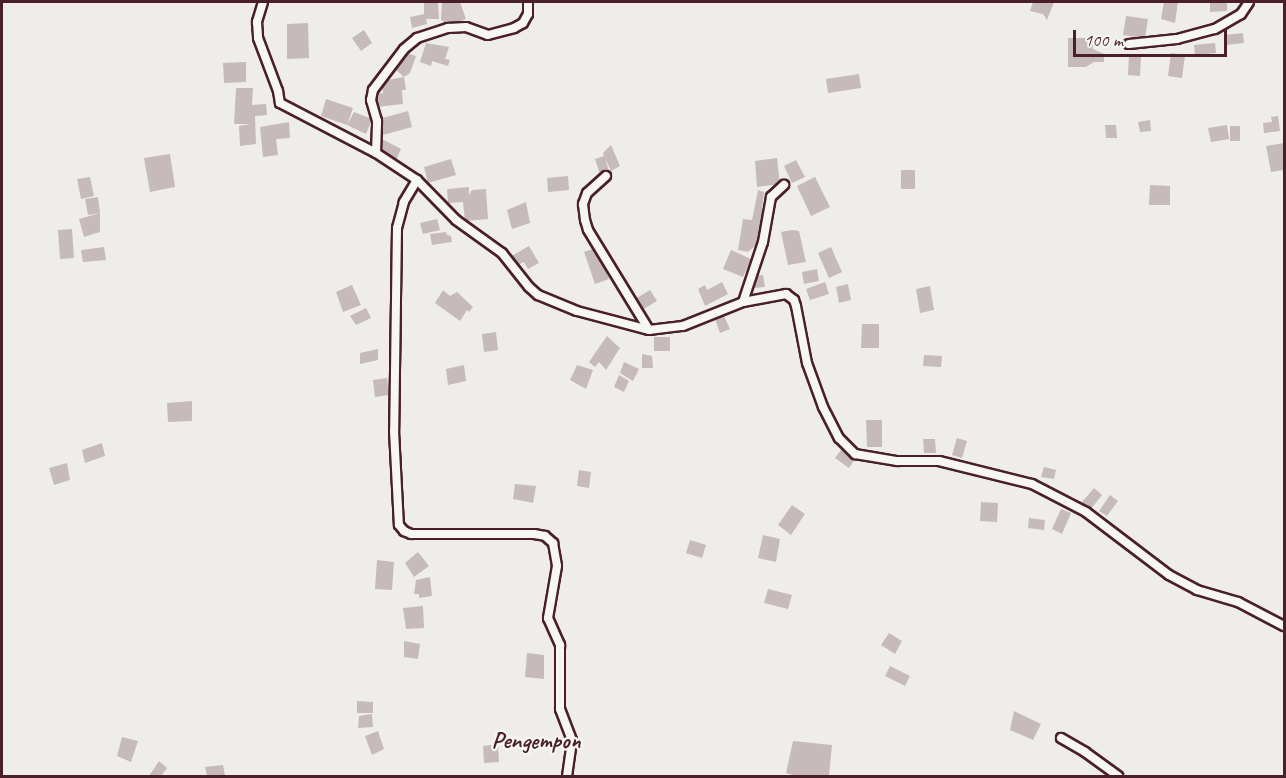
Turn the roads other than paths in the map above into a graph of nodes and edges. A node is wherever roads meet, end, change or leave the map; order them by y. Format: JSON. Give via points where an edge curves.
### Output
{"nodes":[{"id":1,"x":264,"y":2,"type":"edge"},
{"id":2,"x":528,"y":2,"type":"edge"},
{"id":3,"x":1249,"y":2,"type":"edge"},
{"id":4,"x":1129,"y":44,"type":"dead end"},
{"id":5,"x":376,"y":153,"type":"junction"},
{"id":6,"x":606,"y":177,"type":"dead end"},
{"id":7,"x":417,"y":180,"type":"junction"},
{"id":8,"x":784,"y":185,"type":"dead end"},
{"id":9,"x":743,"y":302,"type":"junction"},
{"id":10,"x":648,"y":330,"type":"junction"},
{"id":11,"x":1284,"y":626,"type":"edge"},
{"id":12,"x":1061,"y":738,"type":"dead end"},
{"id":13,"x":567,"y":777,"type":"edge"},
{"id":14,"x":1118,"y":777,"type":"edge"}],
"edges":[{"from":1,"to":5,"type":"street","via":[[257,22],[258,38],[280,103]]},
{"from":2,"to":5,"type":"street","via":[[528,14],[514,28],[488,36],[466,27],[448,28],[417,38],[404,49],[373,90]]},
{"from":3,"to":4,"type":"street","via":[[1241,14],[1215,29],[1184,38]]},
{"from":5,"to":7,"type":"street"},
{"from":6,"to":10,"type":"street","via":[[587,193],[585,220]]},
{"from":7,"to":10,"type":"street","via":[[456,220],[502,253],[538,295],[577,311]]},
{"from":7,"to":13,"type":"street","via":[[404,202],[398,228],[394,431],[399,525],[411,534],[534,534],[553,543],[556,566],[548,618],[560,645],[560,708],[573,741]]},
{"from":8,"to":9,"type":"street","via":[[771,197],[763,242]]},
{"from":9,"to":10,"type":"street","via":[[683,326]]},
{"from":9,"to":11,"type":"street","via":[[786,294],[794,300],[807,363],[823,407],[839,438],[855,454],[897,461],[939,461],[1032,484],[1086,512],[1169,575],[1197,590],[1238,602]]},
{"from":12,"to":14,"type":"street"}]}
